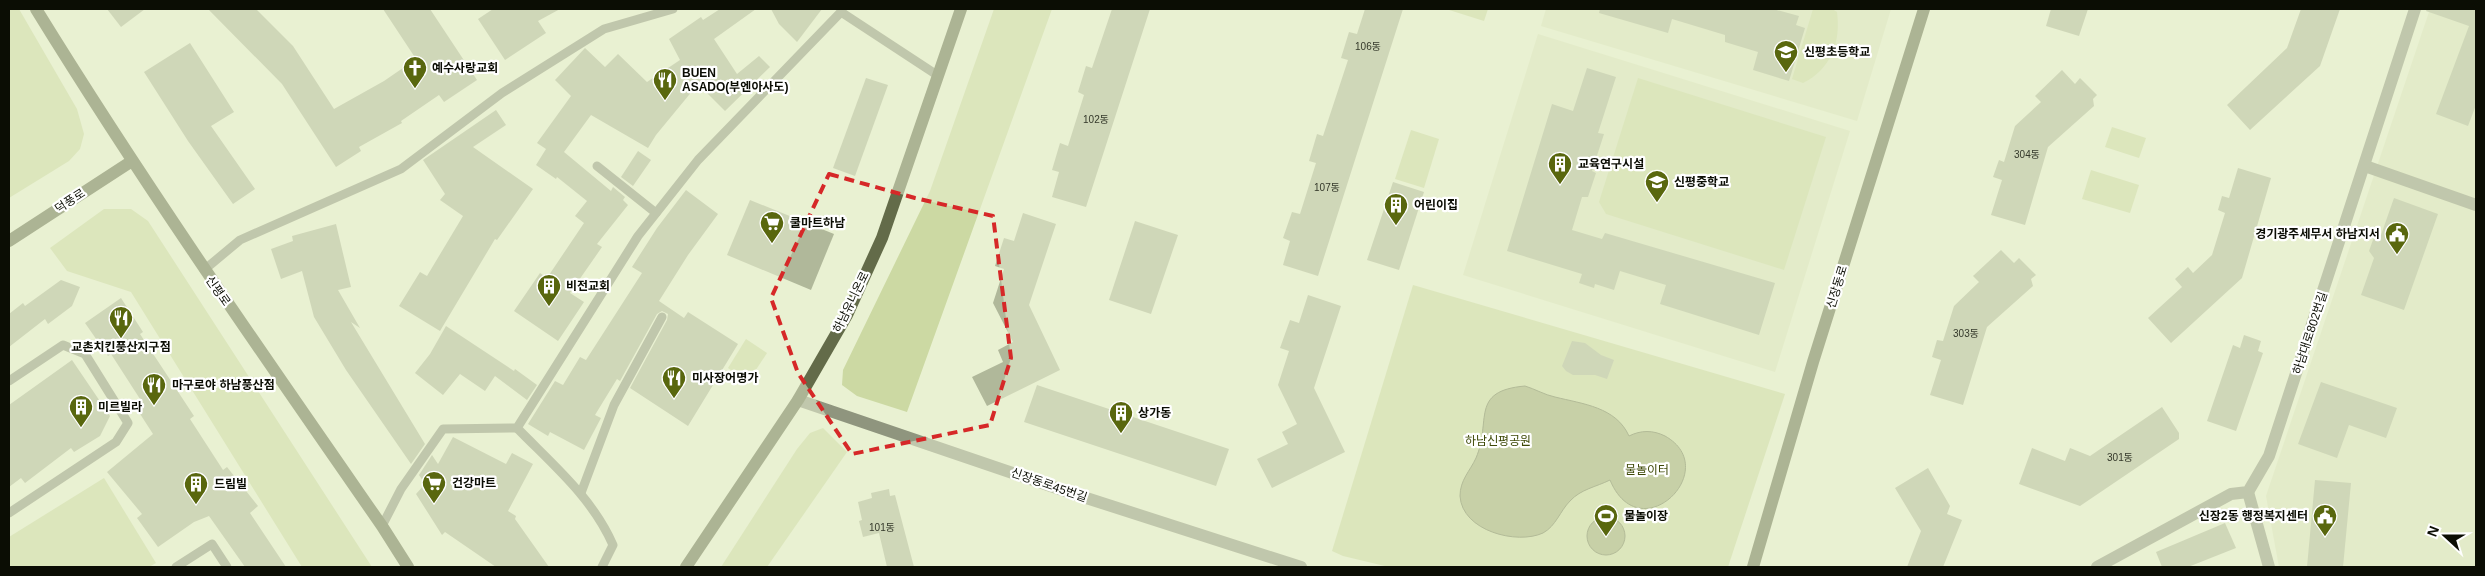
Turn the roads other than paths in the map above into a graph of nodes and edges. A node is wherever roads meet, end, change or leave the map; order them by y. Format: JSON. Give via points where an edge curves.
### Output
{"nodes":[{"id":1,"x":36,"y":9,"type":"edge"},
{"id":2,"x":673,"y":9,"type":"edge"},
{"id":3,"x":961,"y":9,"type":"edge"},
{"id":4,"x":1924,"y":9,"type":"edge"},
{"id":5,"x":2416,"y":9,"type":"edge"},
{"id":6,"x":841,"y":11,"type":"edge"},
{"id":7,"x":937,"y":75,"type":"junction"},
{"id":8,"x":132,"y":161,"type":"junction"},
{"id":9,"x":597,"y":166,"type":"dead end"},
{"id":10,"x":2365,"y":166,"type":"junction"},
{"id":11,"x":2476,"y":205,"type":"edge"},
{"id":12,"x":656,"y":213,"type":"junction"},
{"id":13,"x":9,"y":241,"type":"edge"},
{"id":14,"x":204,"y":270,"type":"junction"},
{"id":15,"x":662,"y":317,"type":"dead end"},
{"id":16,"x":9,"y":381,"type":"edge"},
{"id":17,"x":798,"y":400,"type":"junction"},
{"id":18,"x":517,"y":428,"type":"junction"},
{"id":19,"x":2248,"y":492,"type":"junction"},
{"id":20,"x":581,"y":493,"type":"junction"},
{"id":21,"x":9,"y":513,"type":"edge"},
{"id":22,"x":382,"y":526,"type":"junction"},
{"id":23,"x":176,"y":567,"type":"edge"},
{"id":24,"x":227,"y":567,"type":"edge"},
{"id":25,"x":408,"y":567,"type":"edge"},
{"id":26,"x":602,"y":567,"type":"edge"},
{"id":27,"x":686,"y":567,"type":"edge"},
{"id":28,"x":1301,"y":567,"type":"edge"},
{"id":29,"x":1753,"y":567,"type":"edge"},
{"id":30,"x":2097,"y":567,"type":"edge"},
{"id":31,"x":2269,"y":567,"type":"edge"}],
"edges":[{"from":1,"to":8,"type":"main road","name":"신평로"},
{"from":2,"to":14,"type":"lane","via":[[604,29],[502,93],[401,169],[240,240]]},
{"from":3,"to":7,"type":"main road","name":"하남유니온로"},
{"from":4,"to":29,"type":"main road","name":"신장동로"},
{"from":5,"to":10,"type":"street","name":"하남대로802번길"},
{"from":6,"to":7,"type":"lane"},
{"from":6,"to":12,"type":"lane","via":[[698,160]]},
{"from":7,"to":17,"type":"main road","name":"하남유니온로","via":[[882,238],[847,315]]},
{"from":8,"to":13,"type":"main road","name":"덕풍로"},
{"from":8,"to":14,"type":"main road","name":"신평로"},
{"from":9,"to":12,"type":"lane"},
{"from":10,"to":11,"type":"street"},
{"from":10,"to":19,"type":"street","name":"하남대로802번길","via":[[2276,438]]},
{"from":12,"to":18,"type":"lane","via":[[638,236]]},
{"from":14,"to":22,"type":"main road","name":"신평로"},
{"from":15,"to":20,"type":"lane","via":[[614,405]]},
{"from":16,"to":21,"type":"lane","via":[[63,346],[85,354],[128,423],[116,442]]},
{"from":17,"to":27,"type":"main road","name":"하남유니온로"},
{"from":17,"to":28,"type":"street","name":"신장동로45번길"},
{"from":18,"to":20,"type":"lane"},
{"from":18,"to":22,"type":"lane","via":[[443,429],[401,489]]},
{"from":19,"to":30,"type":"street","via":[[2231,494]]},
{"from":19,"to":31,"type":"street"},
{"from":20,"to":26,"type":"lane","via":[[613,545]]},
{"from":22,"to":25,"type":"main road","name":"신평로"},
{"from":23,"to":24,"type":"lane","via":[[212,544]]}]}
